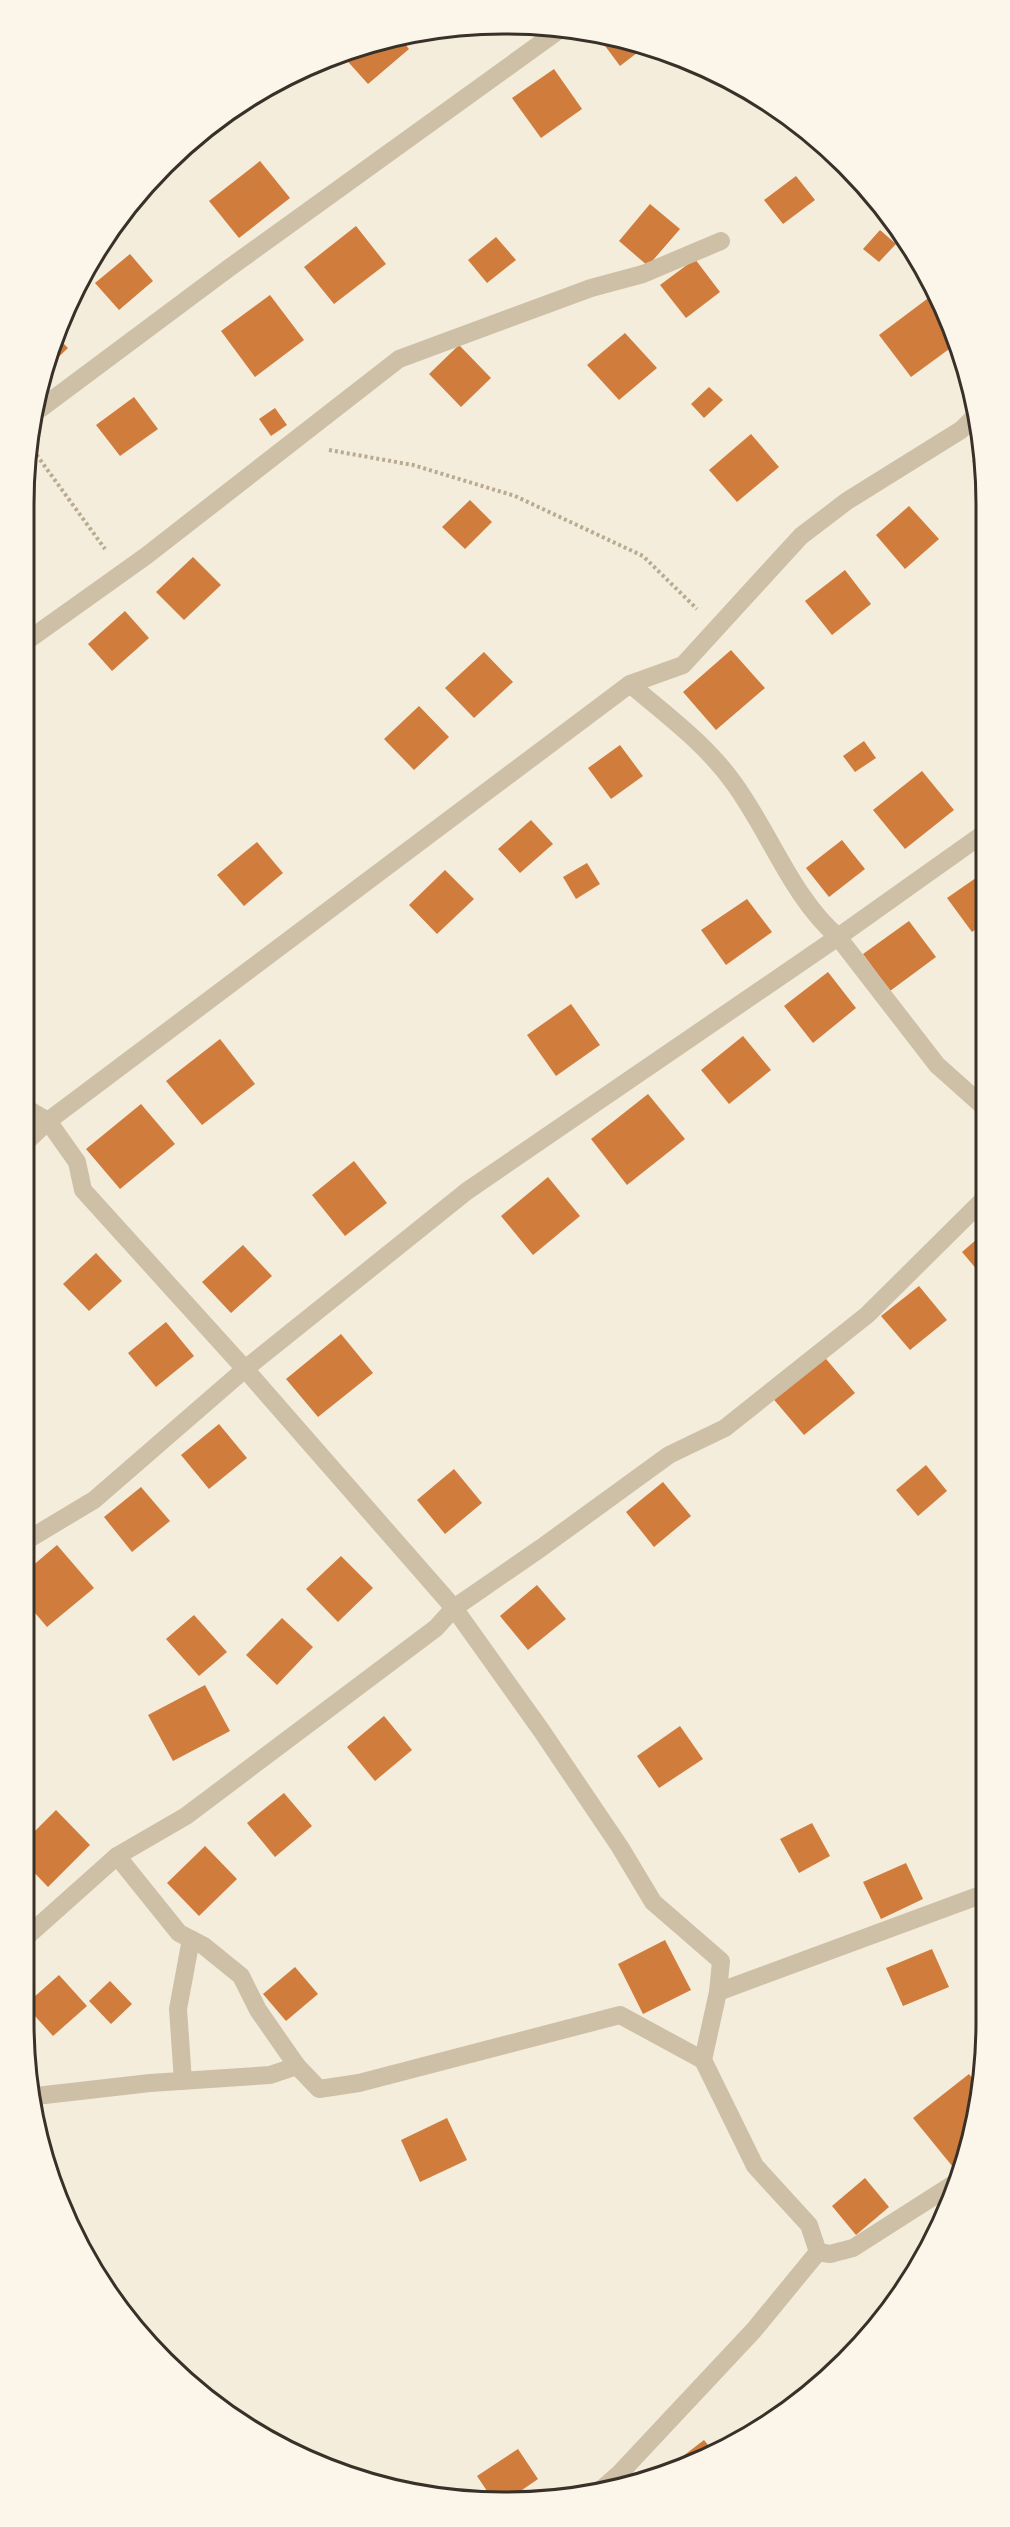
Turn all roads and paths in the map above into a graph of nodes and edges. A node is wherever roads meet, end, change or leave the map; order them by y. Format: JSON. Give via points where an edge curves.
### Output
{"nodes":[{"id":1,"x":549,"y":37,"type":"edge"},
{"id":2,"x":721,"y":241,"type":"dead end"},
{"id":3,"x":46,"y":405,"type":"edge"},
{"id":4,"x":968,"y":423,"type":"edge"},
{"id":5,"x":290,"y":444,"type":"junction"},
{"id":6,"x":38,"y":457,"type":"edge"},
{"id":7,"x":122,"y":573,"type":"junction"},
{"id":8,"x":717,"y":628,"type":"junction"},
{"id":9,"x":34,"y":636,"type":"edge"},
{"id":10,"x":630,"y":684,"type":"junction"},
{"id":11,"x":976,"y":839,"type":"edge"},
{"id":12,"x":838,"y":938,"type":"junction"},
{"id":13,"x":976,"y":1100,"type":"edge"},
{"id":14,"x":34,"y":1113,"type":"edge"},
{"id":15,"x":48,"y":1121,"type":"junction"},
{"id":16,"x":34,"y":1134,"type":"edge"},
{"id":17,"x":976,"y":1207,"type":"edge"},
{"id":18,"x":246,"y":1369,"type":"junction"},
{"id":19,"x":34,"y":1536,"type":"edge"},
{"id":20,"x":454,"y":1608,"type":"junction"},
{"id":21,"x":117,"y":1856,"type":"junction"},
{"id":22,"x":976,"y":1897,"type":"edge"},
{"id":23,"x":34,"y":1930,"type":"edge"},
{"id":24,"x":191,"y":1939,"type":"junction"},
{"id":25,"x":718,"y":1992,"type":"junction"},
{"id":26,"x":703,"y":2060,"type":"junction"},
{"id":27,"x":297,"y":2066,"type":"junction"},
{"id":28,"x":183,"y":2081,"type":"junction"},
{"id":29,"x":41,"y":2095,"type":"edge"},
{"id":30,"x":945,"y":2190,"type":"edge"},
{"id":31,"x":818,"y":2252,"type":"junction"},
{"id":32,"x":613,"y":2479,"type":"edge"}],
"edges":[{"from":1,"to":3,"type":"street"},
{"from":2,"to":5,"type":"street","via":[[644,274],[591,288],[399,359]]},
{"from":4,"to":8,"type":"street","via":[[847,501],[801,536]]},
{"from":5,"to":7,"type":"street"},
{"from":5,"to":8,"type":"path","via":[[413,465],[515,496],[643,556]]},
{"from":6,"to":7,"type":"path"},
{"from":7,"to":9,"type":"street"},
{"from":8,"to":10,"type":"street","via":[[683,665]]},
{"from":10,"to":12,"type":"street","via":[[708,751],[757,816],[818,920]]},
{"from":10,"to":15,"type":"street"},
{"from":11,"to":12,"type":"street"},
{"from":12,"to":13,"type":"street","via":[[937,1065]]},
{"from":12,"to":18,"type":"street","via":[[467,1191]]},
{"from":14,"to":15,"type":"street"},
{"from":15,"to":16,"type":"street"},
{"from":15,"to":18,"type":"street","via":[[77,1162],[83,1190]]},
{"from":17,"to":20,"type":"street","via":[[867,1316],[725,1428],[669,1455]]},
{"from":18,"to":19,"type":"street","via":[[94,1500]]},
{"from":18,"to":20,"type":"street"},
{"from":20,"to":21,"type":"street","via":[[436,1628],[186,1816]]},
{"from":20,"to":25,"type":"street","via":[[541,1730],[653,1902],[721,1961]]},
{"from":21,"to":23,"type":"street"},
{"from":21,"to":24,"type":"street","via":[[179,1934]]},
{"from":22,"to":25,"type":"street"},
{"from":24,"to":27,"type":"street","via":[[241,1976],[258,2010]]},
{"from":24,"to":28,"type":"street","via":[[178,2009]]},
{"from":25,"to":26,"type":"street"},
{"from":26,"to":27,"type":"street","via":[[620,2015],[359,2083],[319,2089]]},
{"from":26,"to":31,"type":"street","via":[[755,2166],[809,2225]]},
{"from":27,"to":28,"type":"street","via":[[270,2075]]},
{"from":28,"to":29,"type":"street"},
{"from":30,"to":31,"type":"street","via":[[853,2248],[830,2254]]},
{"from":31,"to":32,"type":"street","via":[[754,2330]]}]}
